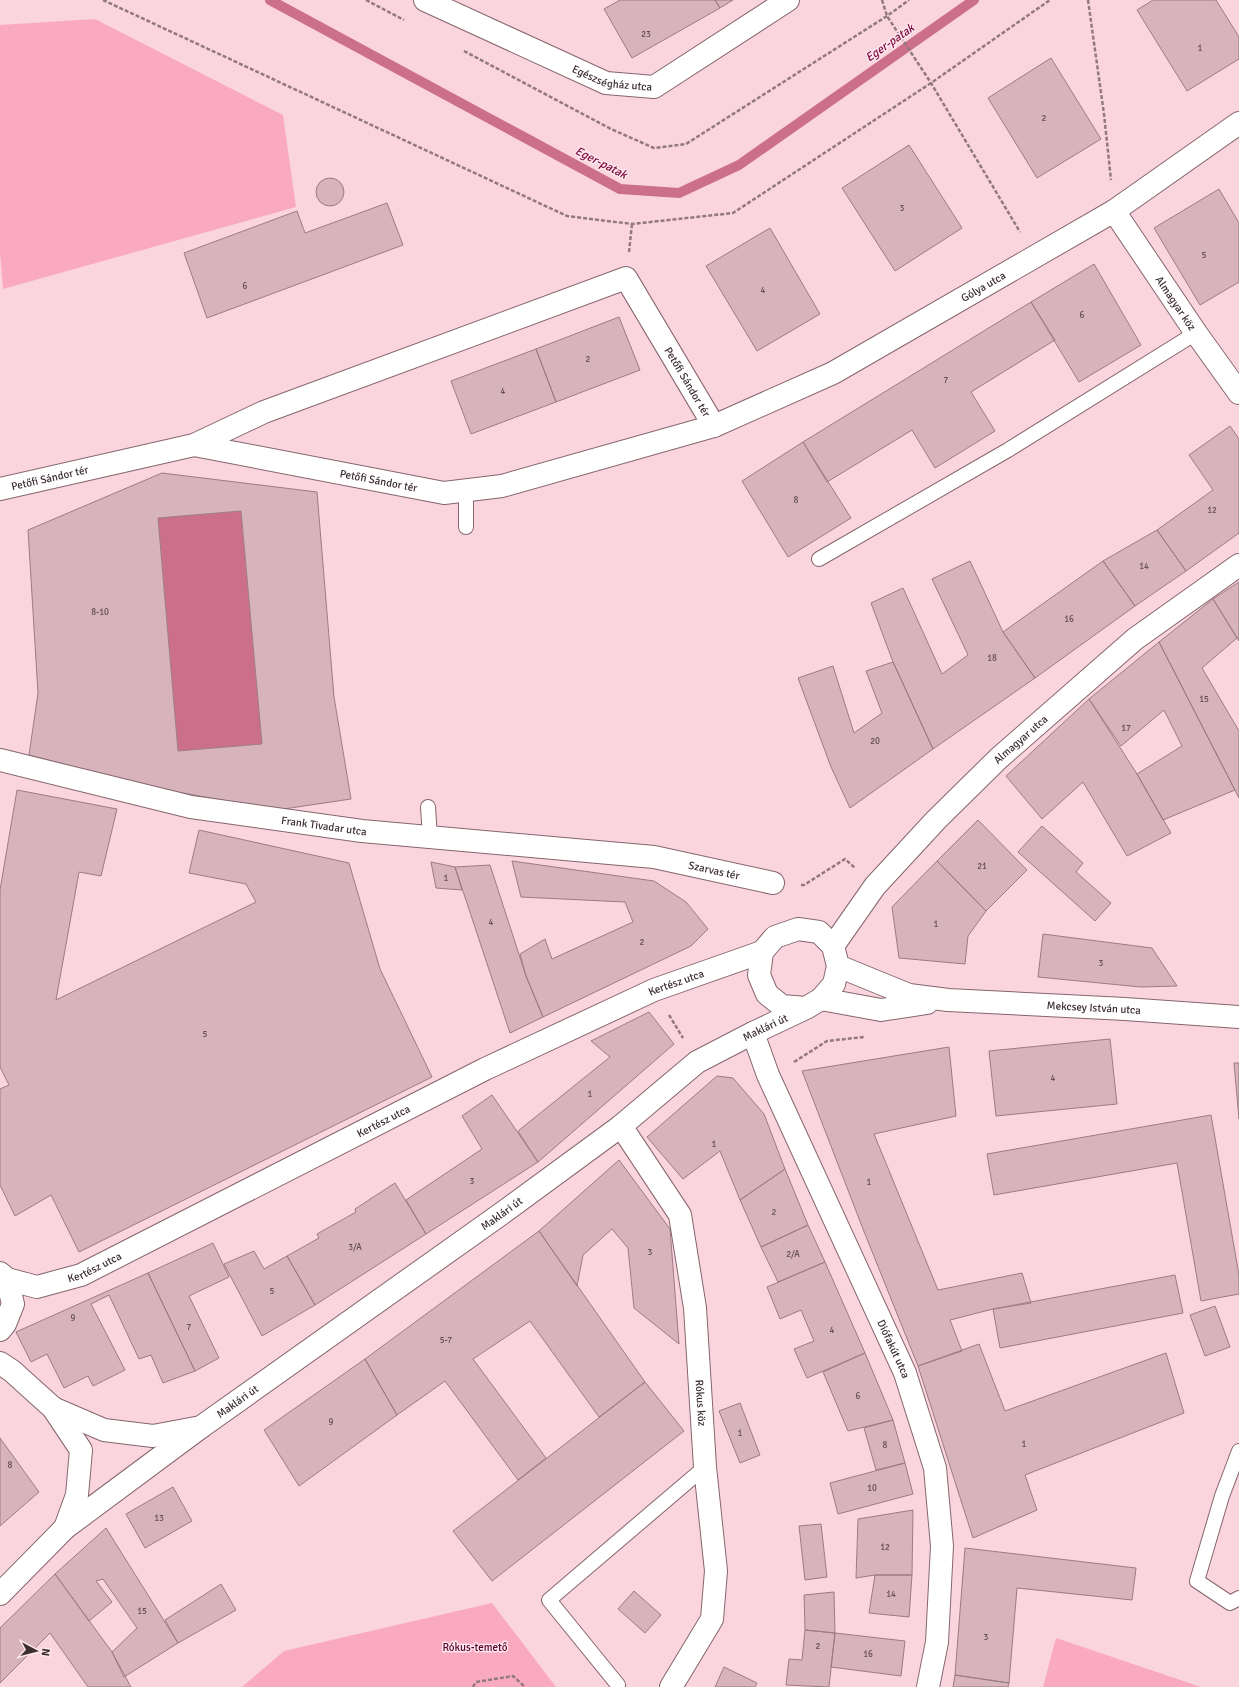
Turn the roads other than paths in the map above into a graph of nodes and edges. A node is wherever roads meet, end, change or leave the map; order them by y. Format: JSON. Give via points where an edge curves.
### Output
{"nodes":[{"id":1,"x":425,"y":0,"type":"edge"},
{"id":2,"x":788,"y":0,"type":"edge"},
{"id":3,"x":1239,"y":123,"type":"edge"},
{"id":4,"x":1114,"y":211,"type":"junction"},
{"id":5,"x":1196,"y":333,"type":"junction"},
{"id":6,"x":1239,"y":393,"type":"edge"},
{"id":7,"x":714,"y":426,"type":"junction"},
{"id":8,"x":194,"y":445,"type":"junction"},
{"id":9,"x":0,"y":489,"type":"edge"},
{"id":10,"x":466,"y":490,"type":"junction"},
{"id":11,"x":466,"y":527,"type":"dead end"},
{"id":12,"x":818,"y":559,"type":"dead end"},
{"id":13,"x":1239,"y":565,"type":"edge"},
{"id":14,"x":0,"y":760,"type":"edge"},
{"id":15,"x":428,"y":807,"type":"dead end"},
{"id":16,"x":430,"y":837,"type":"junction"},
{"id":17,"x":654,"y":857,"type":"joint"},
{"id":18,"x":773,"y":883,"type":"road end"},
{"id":19,"x":762,"y":952,"type":"junction"},
{"id":20,"x":835,"y":956,"type":"junction"},
{"id":21,"x":948,"y":1000,"type":"junction"},
{"id":22,"x":814,"y":1004,"type":"junction"},
{"id":23,"x":1239,"y":1017,"type":"edge"},
{"id":24,"x":753,"y":1033,"type":"junction"},
{"id":25,"x":621,"y":1126,"type":"junction"},
{"id":26,"x":4,"y":1276,"type":"edge"},
{"id":27,"x":0,"y":1330,"type":"edge"},
{"id":28,"x":0,"y":1363,"type":"edge"},
{"id":29,"x":53,"y":1408,"type":"junction"},
{"id":30,"x":201,"y":1427,"type":"junction"},
{"id":31,"x":1239,"y":1451,"type":"edge"},
{"id":32,"x":705,"y":1467,"type":"junction"},
{"id":33,"x":65,"y":1528,"type":"junction"},
{"id":34,"x":0,"y":1594,"type":"edge"},
{"id":35,"x":1239,"y":1598,"type":"edge"},
{"id":36,"x":618,"y":1685,"type":"dead end"},
{"id":37,"x":671,"y":1687,"type":"edge"},
{"id":38,"x":928,"y":1687,"type":"edge"}],
"edges":[{"from":1,"to":2,"type":"street","name":"Egészségház utca","via":[[606,83],[654,87]]},
{"from":3,"to":4,"type":"street","name":"Gólya utca"},
{"from":4,"to":5,"type":"street","name":"Almagyar köz"},
{"from":4,"to":7,"type":"street","name":"Gólya utca","via":[[833,373]]},
{"from":5,"to":6,"type":"street","name":"Almagyar köz"},
{"from":5,"to":12,"type":"lane","via":[[1008,450]]},
{"from":7,"to":8,"type":"street","name":"Petőfi Sándor tér","via":[[626,278],[264,412]]},
{"from":7,"to":10,"type":"street","name":"Petőfi Sándor tér","via":[[502,486]]},
{"from":8,"to":9,"type":"street","name":"Petőfi Sándor tér"},
{"from":8,"to":10,"type":"street","name":"Petőfi Sándor tér","via":[[444,493]]},
{"from":10,"to":11,"type":"lane"},
{"from":13,"to":20,"type":"street","name":"Almagyar utca","via":[[1134,639],[999,758],[936,820],[875,886]]},
{"from":14,"to":16,"type":"street","name":"Frank Tivadar utca","via":[[191,807],[362,831]]},
{"from":15,"to":16,"type":"lane"},
{"from":16,"to":17,"type":"street","name":"Frank Tivadar utca"},
{"from":17,"to":18,"type":"street","name":"Szarvas tér"},
{"from":19,"to":20,"type":"street","via":[[775,937],[798,929],[819,932]]},
{"from":19,"to":22,"type":"street","via":[[759,976],[767,994],[782,1006]]},
{"from":19,"to":26,"type":"street","name":"Kertész utca","via":[[654,990],[485,1069],[81,1275],[37,1288]]},
{"from":20,"to":21,"type":"street","name":"Mekcsey István utca","via":[[909,995]]},
{"from":20,"to":22,"type":"street","via":[[834,984]]},
{"from":21,"to":22,"type":"street","name":"Mekcsey István utca","via":[[881,1010]]},
{"from":21,"to":23,"type":"street","name":"Mekcsey István utca"},
{"from":22,"to":24,"type":"street","name":"Maklári út"},
{"from":24,"to":25,"type":"street","name":"Maklári út","via":[[697,1062]]},
{"from":24,"to":38,"type":"street","name":"Diófakút utca","via":[[768,1075],[905,1373],[935,1468],[942,1546],[937,1642]]},
{"from":25,"to":30,"type":"street","name":"Maklári út"},
{"from":25,"to":32,"type":"street","name":"Rókus köz","via":[[680,1215],[696,1308]]},
{"from":26,"to":27,"type":"street","via":[[13,1304],[6,1324]]},
{"from":28,"to":29,"type":"street"},
{"from":29,"to":30,"type":"street","name":"Maklári út","via":[[104,1430],[153,1436]]},
{"from":29,"to":33,"type":"street","via":[[80,1450],[77,1495]]},
{"from":30,"to":33,"type":"street","name":"Maklári út"},
{"from":31,"to":35,"type":"lane","via":[[1222,1496],[1197,1581],[1230,1603]]},
{"from":32,"to":36,"type":"lane","via":[[549,1600]]},
{"from":32,"to":37,"type":"street","name":"Rókus köz","via":[[716,1571],[712,1619]]},
{"from":33,"to":34,"type":"street","name":"Maklári út"}]}
